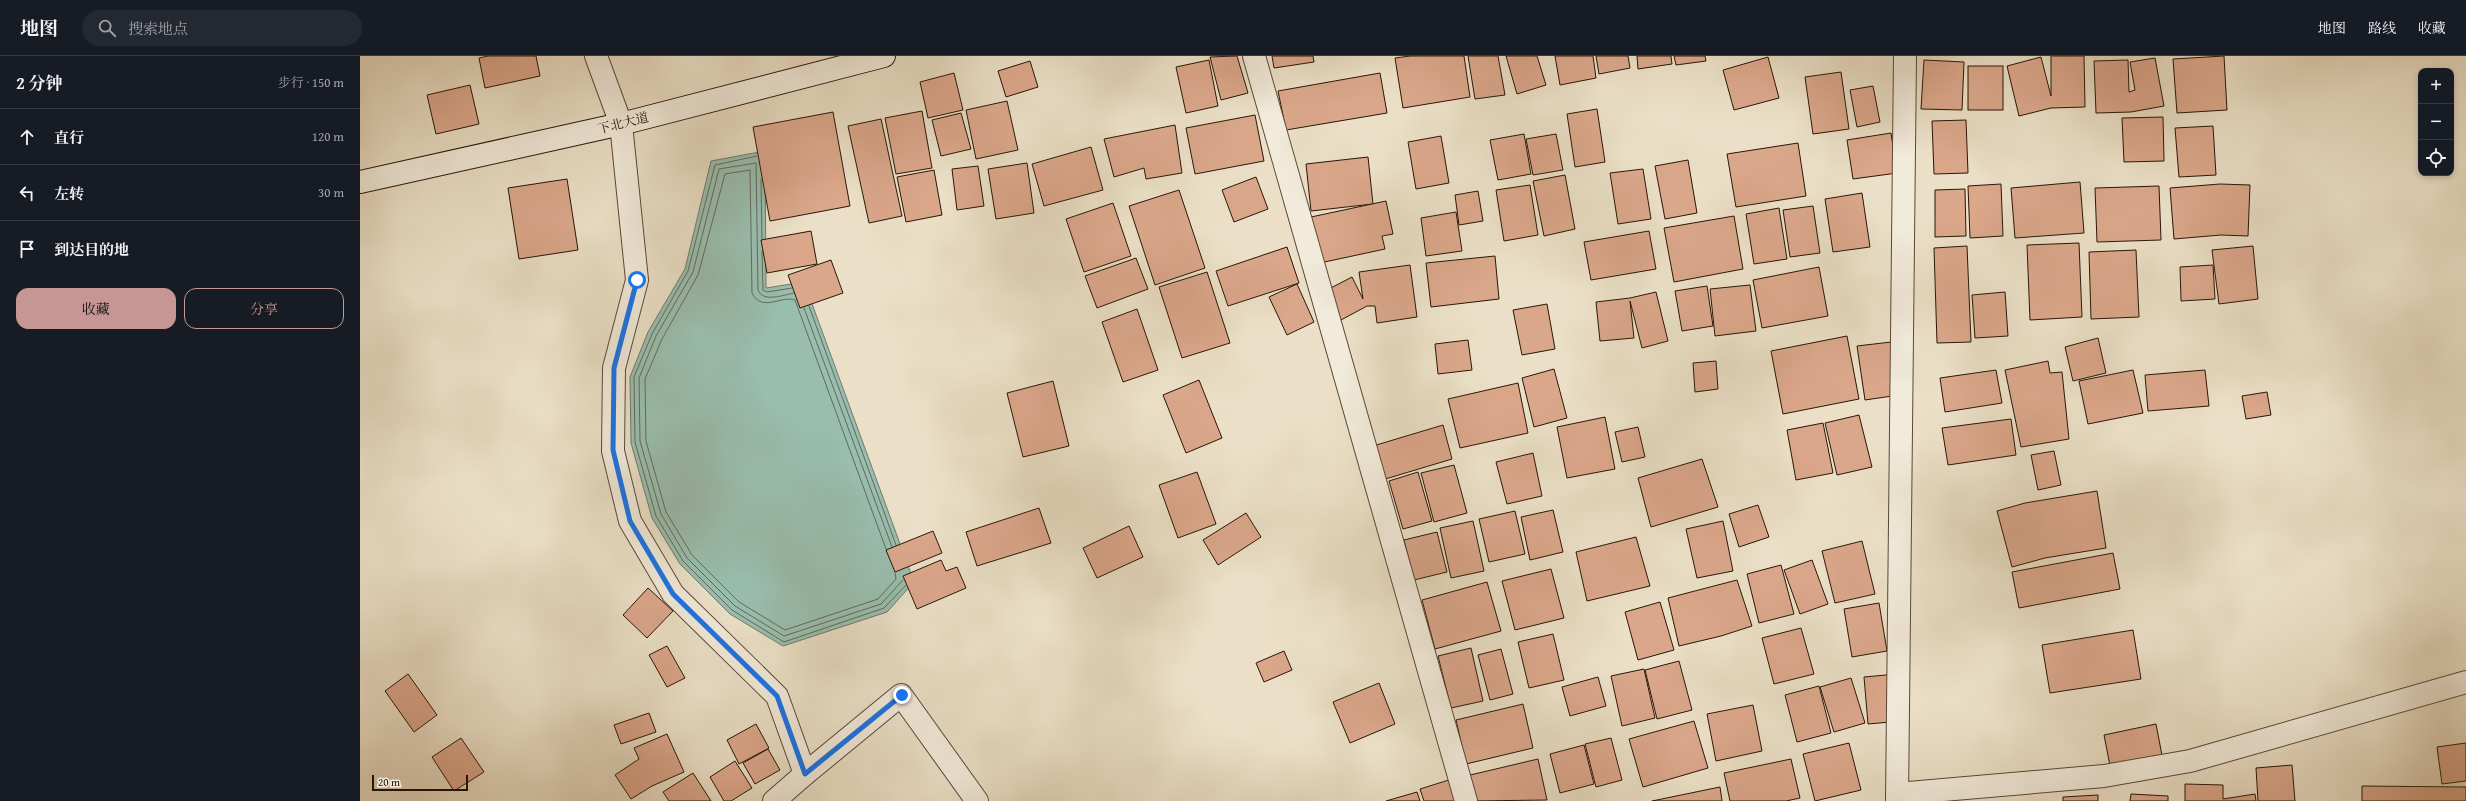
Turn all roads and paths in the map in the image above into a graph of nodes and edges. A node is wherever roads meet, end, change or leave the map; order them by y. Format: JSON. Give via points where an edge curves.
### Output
{"nodes":[{"id":1,"x":596,"y":56,"type":"edge"},
{"id":2,"x":884,"y":56,"type":"edge"},
{"id":3,"x":1254,"y":56,"type":"edge"},
{"id":4,"x":1905,"y":56,"type":"edge"},
{"id":5,"x":620,"y":124,"type":"junction"},
{"id":6,"x":360,"y":182,"type":"edge"},
{"id":7,"x":2466,"y":682,"type":"edge"},
{"id":8,"x":805,"y":774,"type":"junction"},
{"id":9,"x":1897,"y":797,"type":"edge"},
{"id":10,"x":774,"y":801,"type":"edge"},
{"id":11,"x":977,"y":801,"type":"edge"},
{"id":12,"x":1466,"y":801,"type":"edge"}],
"edges":[{"from":1,"to":5,"type":"street"},
{"from":2,"to":5,"type":"street","name":"下北大道"},
{"from":3,"to":12,"type":"street"},
{"from":4,"to":9,"type":"street"},
{"from":5,"to":6,"type":"street","name":"下北大道"},
{"from":5,"to":8,"type":"street","via":[[637,280],[614,368],[613,450],[630,521],[673,594],[777,696]]},
{"from":7,"to":9,"type":"street","via":[[2190,761],[2104,776]]},
{"from":8,"to":10,"type":"street"},
{"from":8,"to":11,"type":"street","via":[[902,695]]}]}
